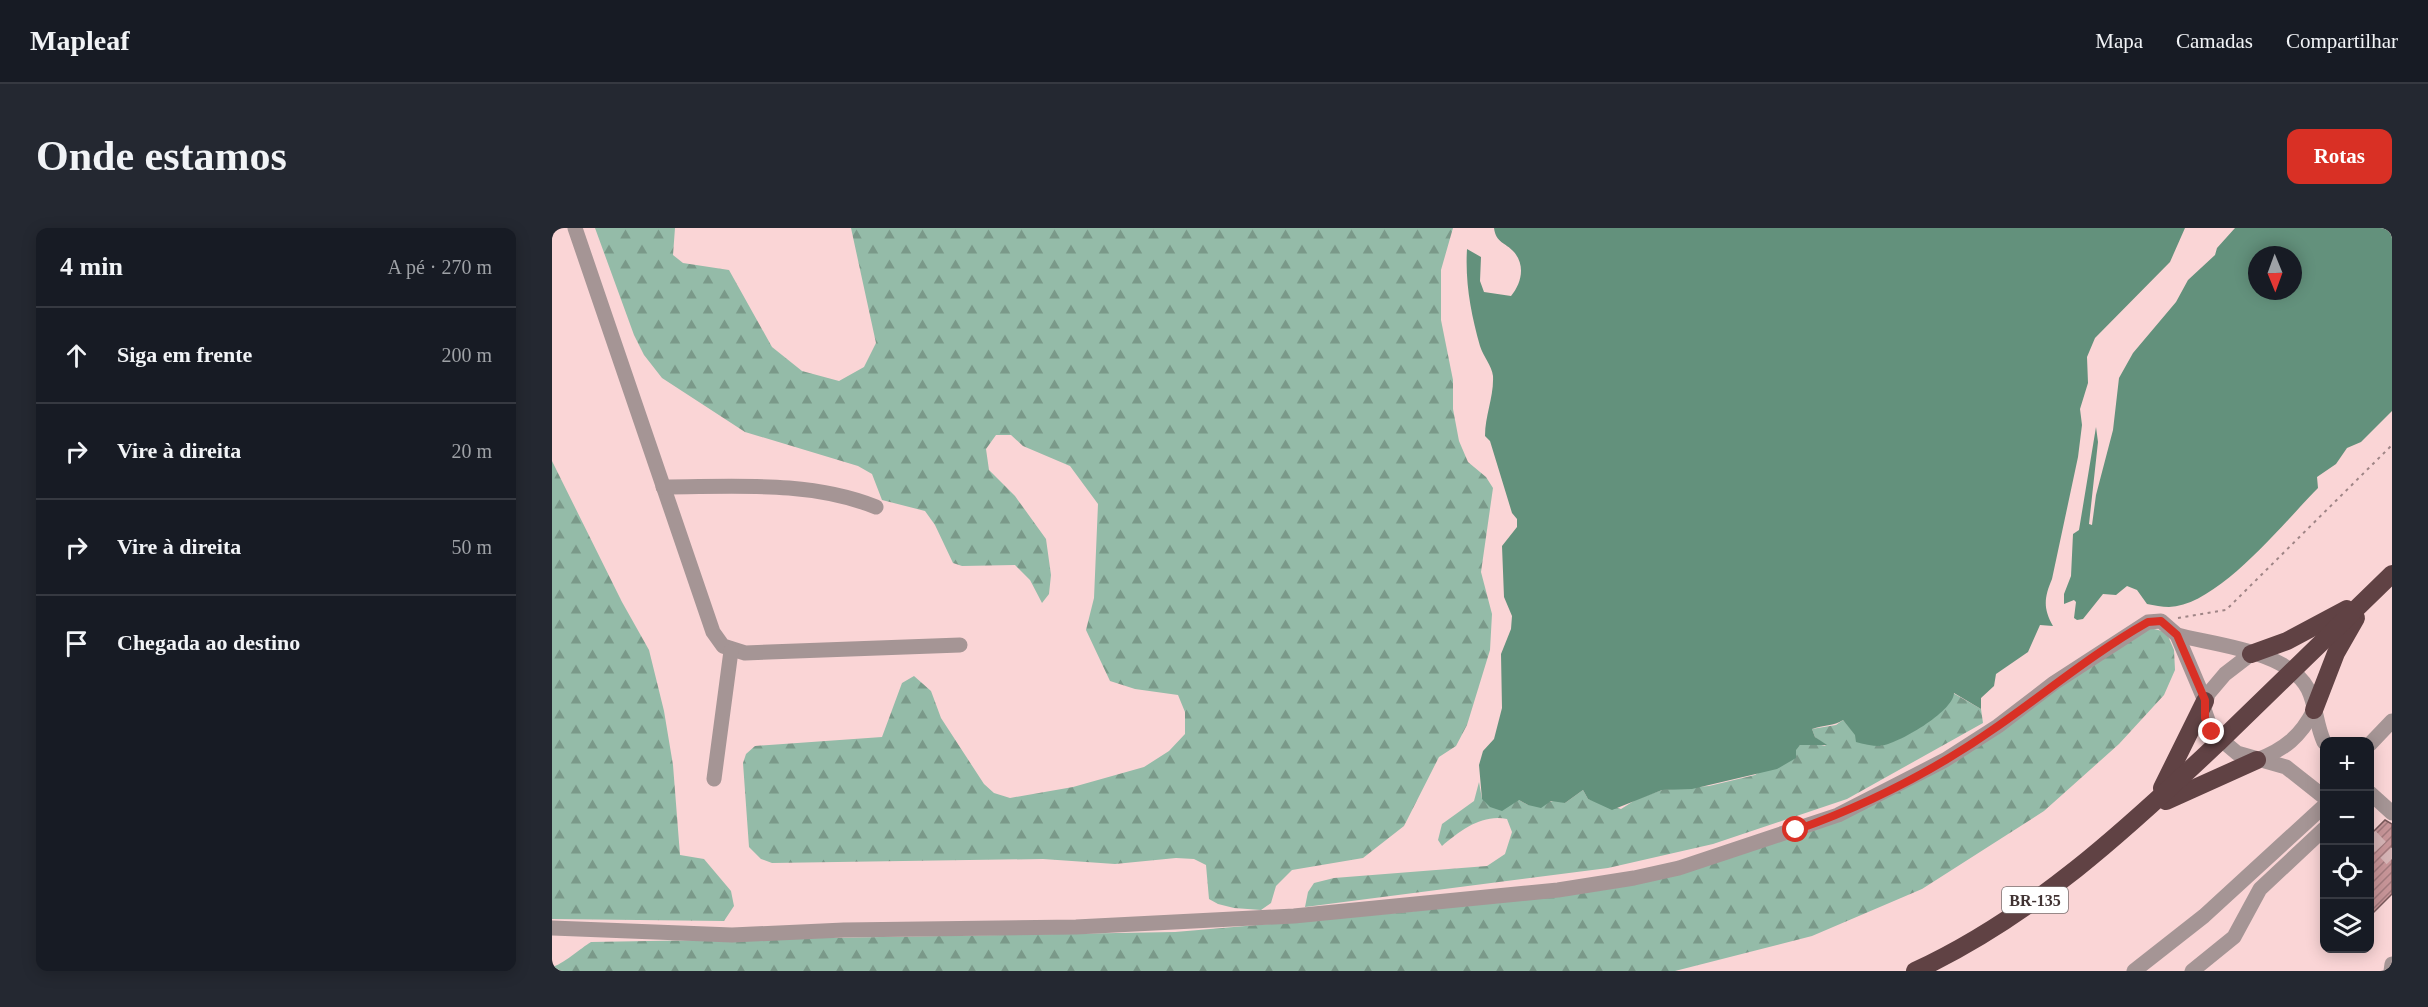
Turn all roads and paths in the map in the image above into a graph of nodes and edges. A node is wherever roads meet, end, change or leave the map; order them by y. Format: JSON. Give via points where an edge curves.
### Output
{"nodes":[{"id":1,"x":574,"y":228,"type":"edge"},
{"id":2,"x":2392,"y":445,"type":"edge"},
{"id":3,"x":663,"y":486,"type":"junction"},
{"id":4,"x":876,"y":507,"type":"dead end"},
{"id":5,"x":2392,"y":573,"type":"edge"},
{"id":6,"x":2367,"y":598,"type":"junction"},
{"id":7,"x":2161,"y":621,"type":"junction"},
{"id":8,"x":2177,"y":635,"type":"junction"},
{"id":9,"x":960,"y":645,"type":"dead end"},
{"id":10,"x":731,"y":651,"type":"junction"},
{"id":11,"x":2251,"y":654,"type":"junction"},
{"id":12,"x":2294,"y":671,"type":"junction"},
{"id":13,"x":2205,"y":700,"type":"junction"},
{"id":14,"x":2314,"y":710,"type":"junction"},
{"id":15,"x":2392,"y":721,"type":"edge"},
{"id":16,"x":2323,"y":737,"type":"edge"},
{"id":17,"x":2374,"y":740,"type":"edge"},
{"id":18,"x":2219,"y":741,"type":"junction"},
{"id":19,"x":2257,"y":760,"type":"junction"},
{"id":20,"x":714,"y":779,"type":"dead end"},
{"id":21,"x":2320,"y":794,"type":"edge"},
{"id":22,"x":2374,"y":797,"type":"edge"},
{"id":23,"x":2320,"y":801,"type":"edge"},
{"id":24,"x":2392,"y":813,"type":"edge"},
{"id":25,"x":2144,"y":814,"type":"junction"},
{"id":26,"x":2320,"y":834,"type":"edge"},
{"id":27,"x":552,"y":928,"type":"edge"},
{"id":28,"x":2392,"y":964,"type":"edge"},
{"id":29,"x":1915,"y":971,"type":"edge"},
{"id":30,"x":2134,"y":971,"type":"edge"},
{"id":31,"x":2192,"y":971,"type":"edge"},
{"id":32,"x":2391,"y":971,"type":"edge"}],
"edges":[{"from":1,"to":3,"type":"lane"},
{"from":2,"to":7,"type":"path","via":[[2226,610]]},
{"from":3,"to":4,"type":"lane","via":[[770,487],[837,494]]},
{"from":3,"to":10,"type":"lane","via":[[713,632]]},
{"from":5,"to":6,"type":"highway","number":"BR-135"},
{"from":6,"to":11,"type":"highway","via":[[2311,629]]},
{"from":6,"to":12,"type":"highway","number":"BR-135"},
{"from":6,"to":14,"type":"highway","via":[[2337,653]]},
{"from":7,"to":8,"type":"lane"},
{"from":7,"to":27,"type":"lane","via":[[2148,622],[2133,631],[1945,760],[1839,815],[1679,868],[1634,878],[1558,890],[1294,916],[1077,927],[732,935]]},
{"from":8,"to":11,"type":"lane"},
{"from":8,"to":13,"type":"lane"},
{"from":9,"to":10,"type":"lane"},
{"from":10,"to":20,"type":"lane"},
{"from":11,"to":12,"type":"lane","via":[[2270,657]]},
{"from":11,"to":13,"type":"lane","via":[[2214,684]]},
{"from":12,"to":14,"type":"lane","via":[[2306,685]]},
{"from":12,"to":18,"type":"highway","number":"BR-135"},
{"from":13,"to":18,"type":"lane","via":[[2205,718]]},
{"from":13,"to":25,"type":"highway","via":[[2175,766]]},
{"from":14,"to":16,"type":"lane"},
{"from":14,"to":19,"type":"lane","via":[[2290,743]]},
{"from":15,"to":17,"type":"lane"},
{"from":18,"to":19,"type":"lane"},
{"from":18,"to":25,"type":"highway","number":"BR-135"},
{"from":19,"to":21,"type":"lane","via":[[2286,767]]},
{"from":19,"to":25,"type":"highway"},
{"from":22,"to":24,"type":"lane"},
{"from":23,"to":30,"type":"lane","via":[[2205,916]]},
{"from":25,"to":29,"type":"highway","number":"BR-135","via":[[2025,907]]},
{"from":26,"to":31,"type":"lane","via":[[2260,889],[2234,937]]},
{"from":28,"to":32,"type":"lane"}]}
